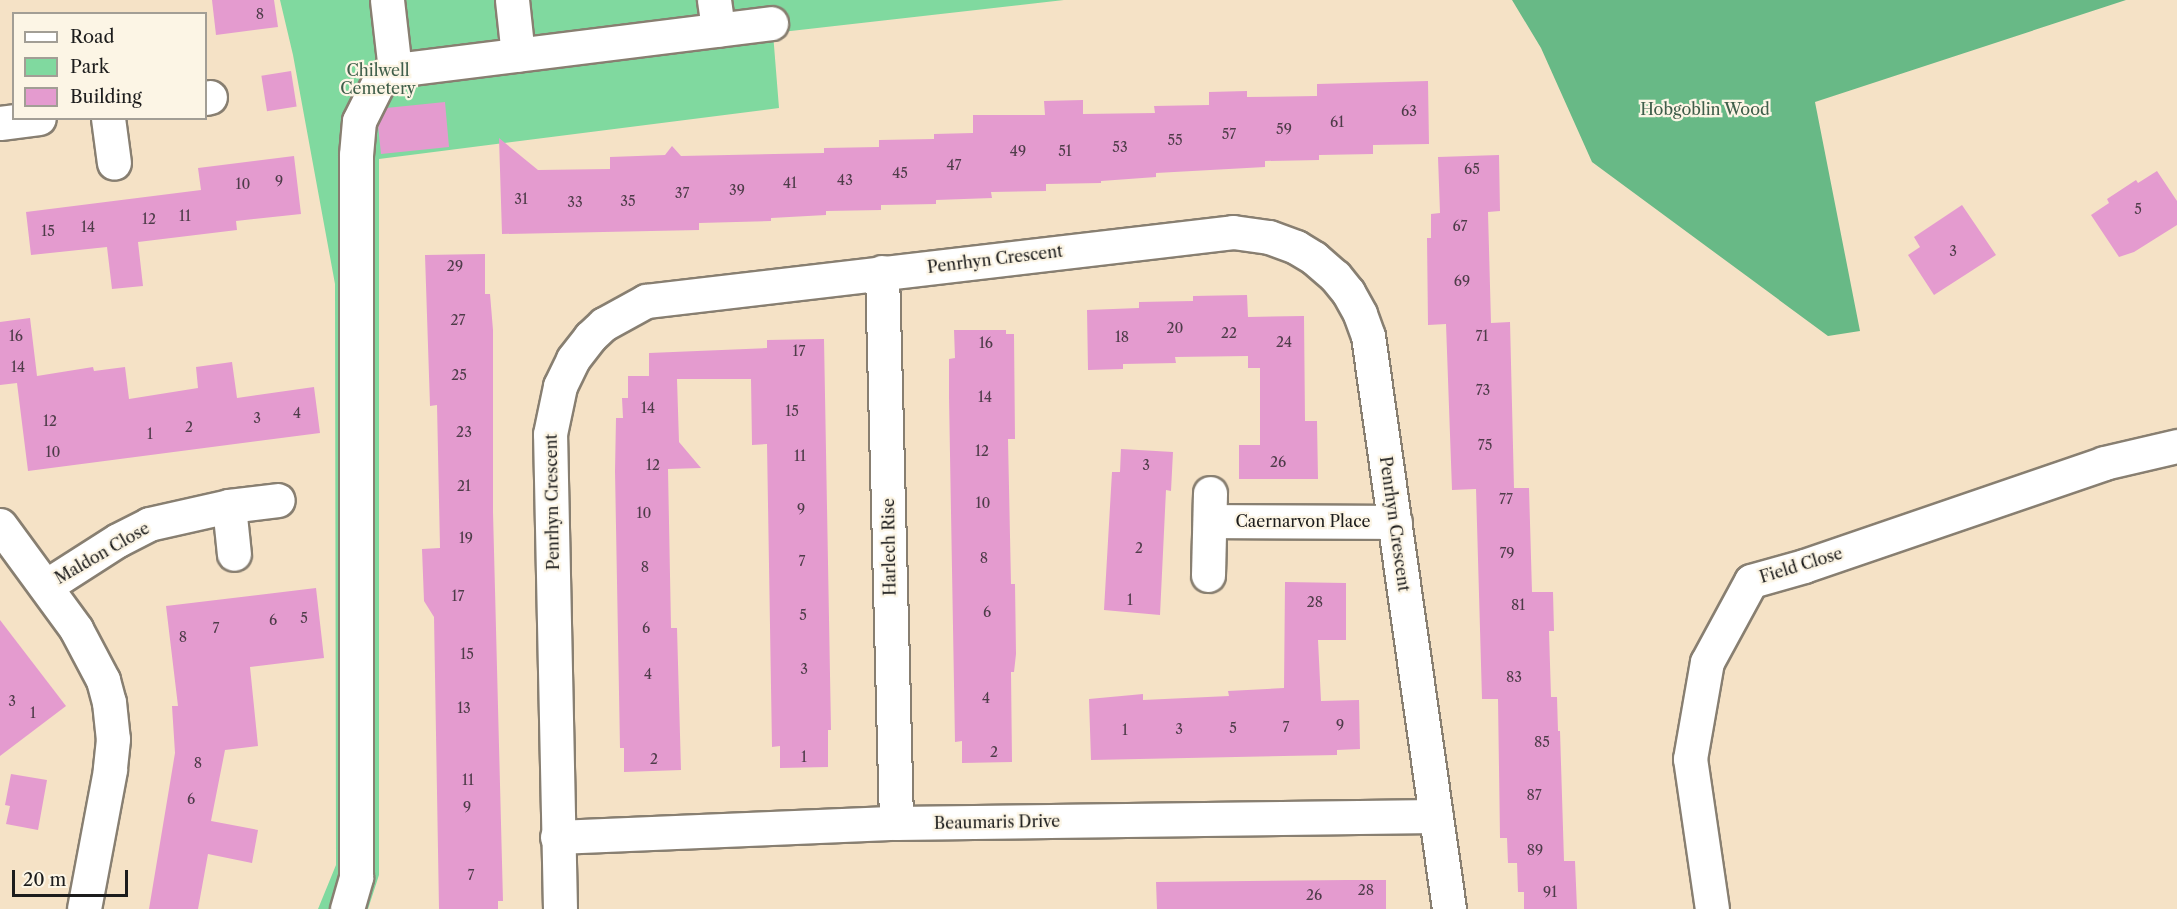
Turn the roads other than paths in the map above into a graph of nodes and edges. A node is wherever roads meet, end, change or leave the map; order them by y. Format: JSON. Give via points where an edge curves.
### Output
{"nodes":[{"id":1,"x":387,"y":0,"type":"edge"},
{"id":2,"x":512,"y":0,"type":"edge"},
{"id":3,"x":716,"y":15,"type":"edge"},
{"id":4,"x":771,"y":23,"type":"dead end"},
{"id":5,"x":518,"y":55,"type":"junction"},
{"id":6,"x":395,"y":70,"type":"junction"},
{"id":7,"x":23,"y":120,"type":"edge"},
{"id":8,"x":108,"y":120,"type":"edge"},
{"id":9,"x":0,"y":123,"type":"edge"},
{"id":10,"x":114,"y":164,"type":"dead end"},
{"id":11,"x":882,"y":272,"type":"junction"},
{"id":12,"x":2177,"y":446,"type":"edge"},
{"id":13,"x":278,"y":500,"type":"dead end"},
{"id":14,"x":229,"y":506,"type":"junction"},
{"id":15,"x":1395,"y":522,"type":"junction"},
{"id":16,"x":0,"y":525,"type":"edge"},
{"id":17,"x":234,"y":554,"type":"dead end"},
{"id":18,"x":1208,"y":575,"type":"dead end"},
{"id":19,"x":46,"y":586,"type":"junction"},
{"id":20,"x":1436,"y":816,"type":"junction"},
{"id":21,"x":896,"y":823,"type":"junction"},
{"id":22,"x":557,"y":837,"type":"junction"},
{"id":23,"x":84,"y":909,"type":"edge"},
{"id":24,"x":347,"y":909,"type":"edge"},
{"id":25,"x":560,"y":909,"type":"edge"},
{"id":26,"x":1449,"y":909,"type":"edge"},
{"id":27,"x":1712,"y":909,"type":"edge"}],
"edges":[{"from":1,"to":6,"type":"street"},
{"from":2,"to":5,"type":"street"},
{"from":3,"to":4,"type":"street"},
{"from":3,"to":5,"type":"street"},
{"from":5,"to":6,"type":"street"},
{"from":6,"to":24,"type":"street","via":[[380,79],[359,122],[356,154],[356,877]]},
{"from":7,"to":9,"type":"street"},
{"from":8,"to":10,"type":"street"},
{"from":11,"to":15,"type":"street","name":"Penrhyn Crescent","via":[[1233,232],[1269,237],[1296,247],[1335,276],[1360,314],[1368,336]]},
{"from":11,"to":21,"type":"street","name":"Harlech Rise"},
{"from":11,"to":22,"type":"street","name":"Penrhyn Crescent","via":[[646,301],[603,324],[573,359],[560,386],[550,434]]},
{"from":12,"to":27,"type":"street","name":"Field Close","via":[[2104,463],[1751,581],[1707,662],[1690,759]]},
{"from":13,"to":14,"type":"street","name":"Maldon Close"},
{"from":14,"to":17,"type":"street"},
{"from":14,"to":19,"type":"street","name":"Maldon Close","via":[[149,524]]},
{"from":15,"to":18,"type":"street","name":"Caernarvon Place","via":[[1210,507]]},
{"from":15,"to":20,"type":"street","name":"Penrhyn Crescent"},
{"from":16,"to":19,"type":"street"},
{"from":19,"to":23,"type":"street","via":[[93,659],[103,680],[111,718],[110,770]]},
{"from":20,"to":21,"type":"street","name":"Beaumaris Drive"},
{"from":20,"to":26,"type":"street","name":"Penrhyn Crescent"},
{"from":21,"to":22,"type":"street","name":"Beaumaris Drive"},
{"from":22,"to":25,"type":"street","name":"Penrhyn Crescent"}]}
